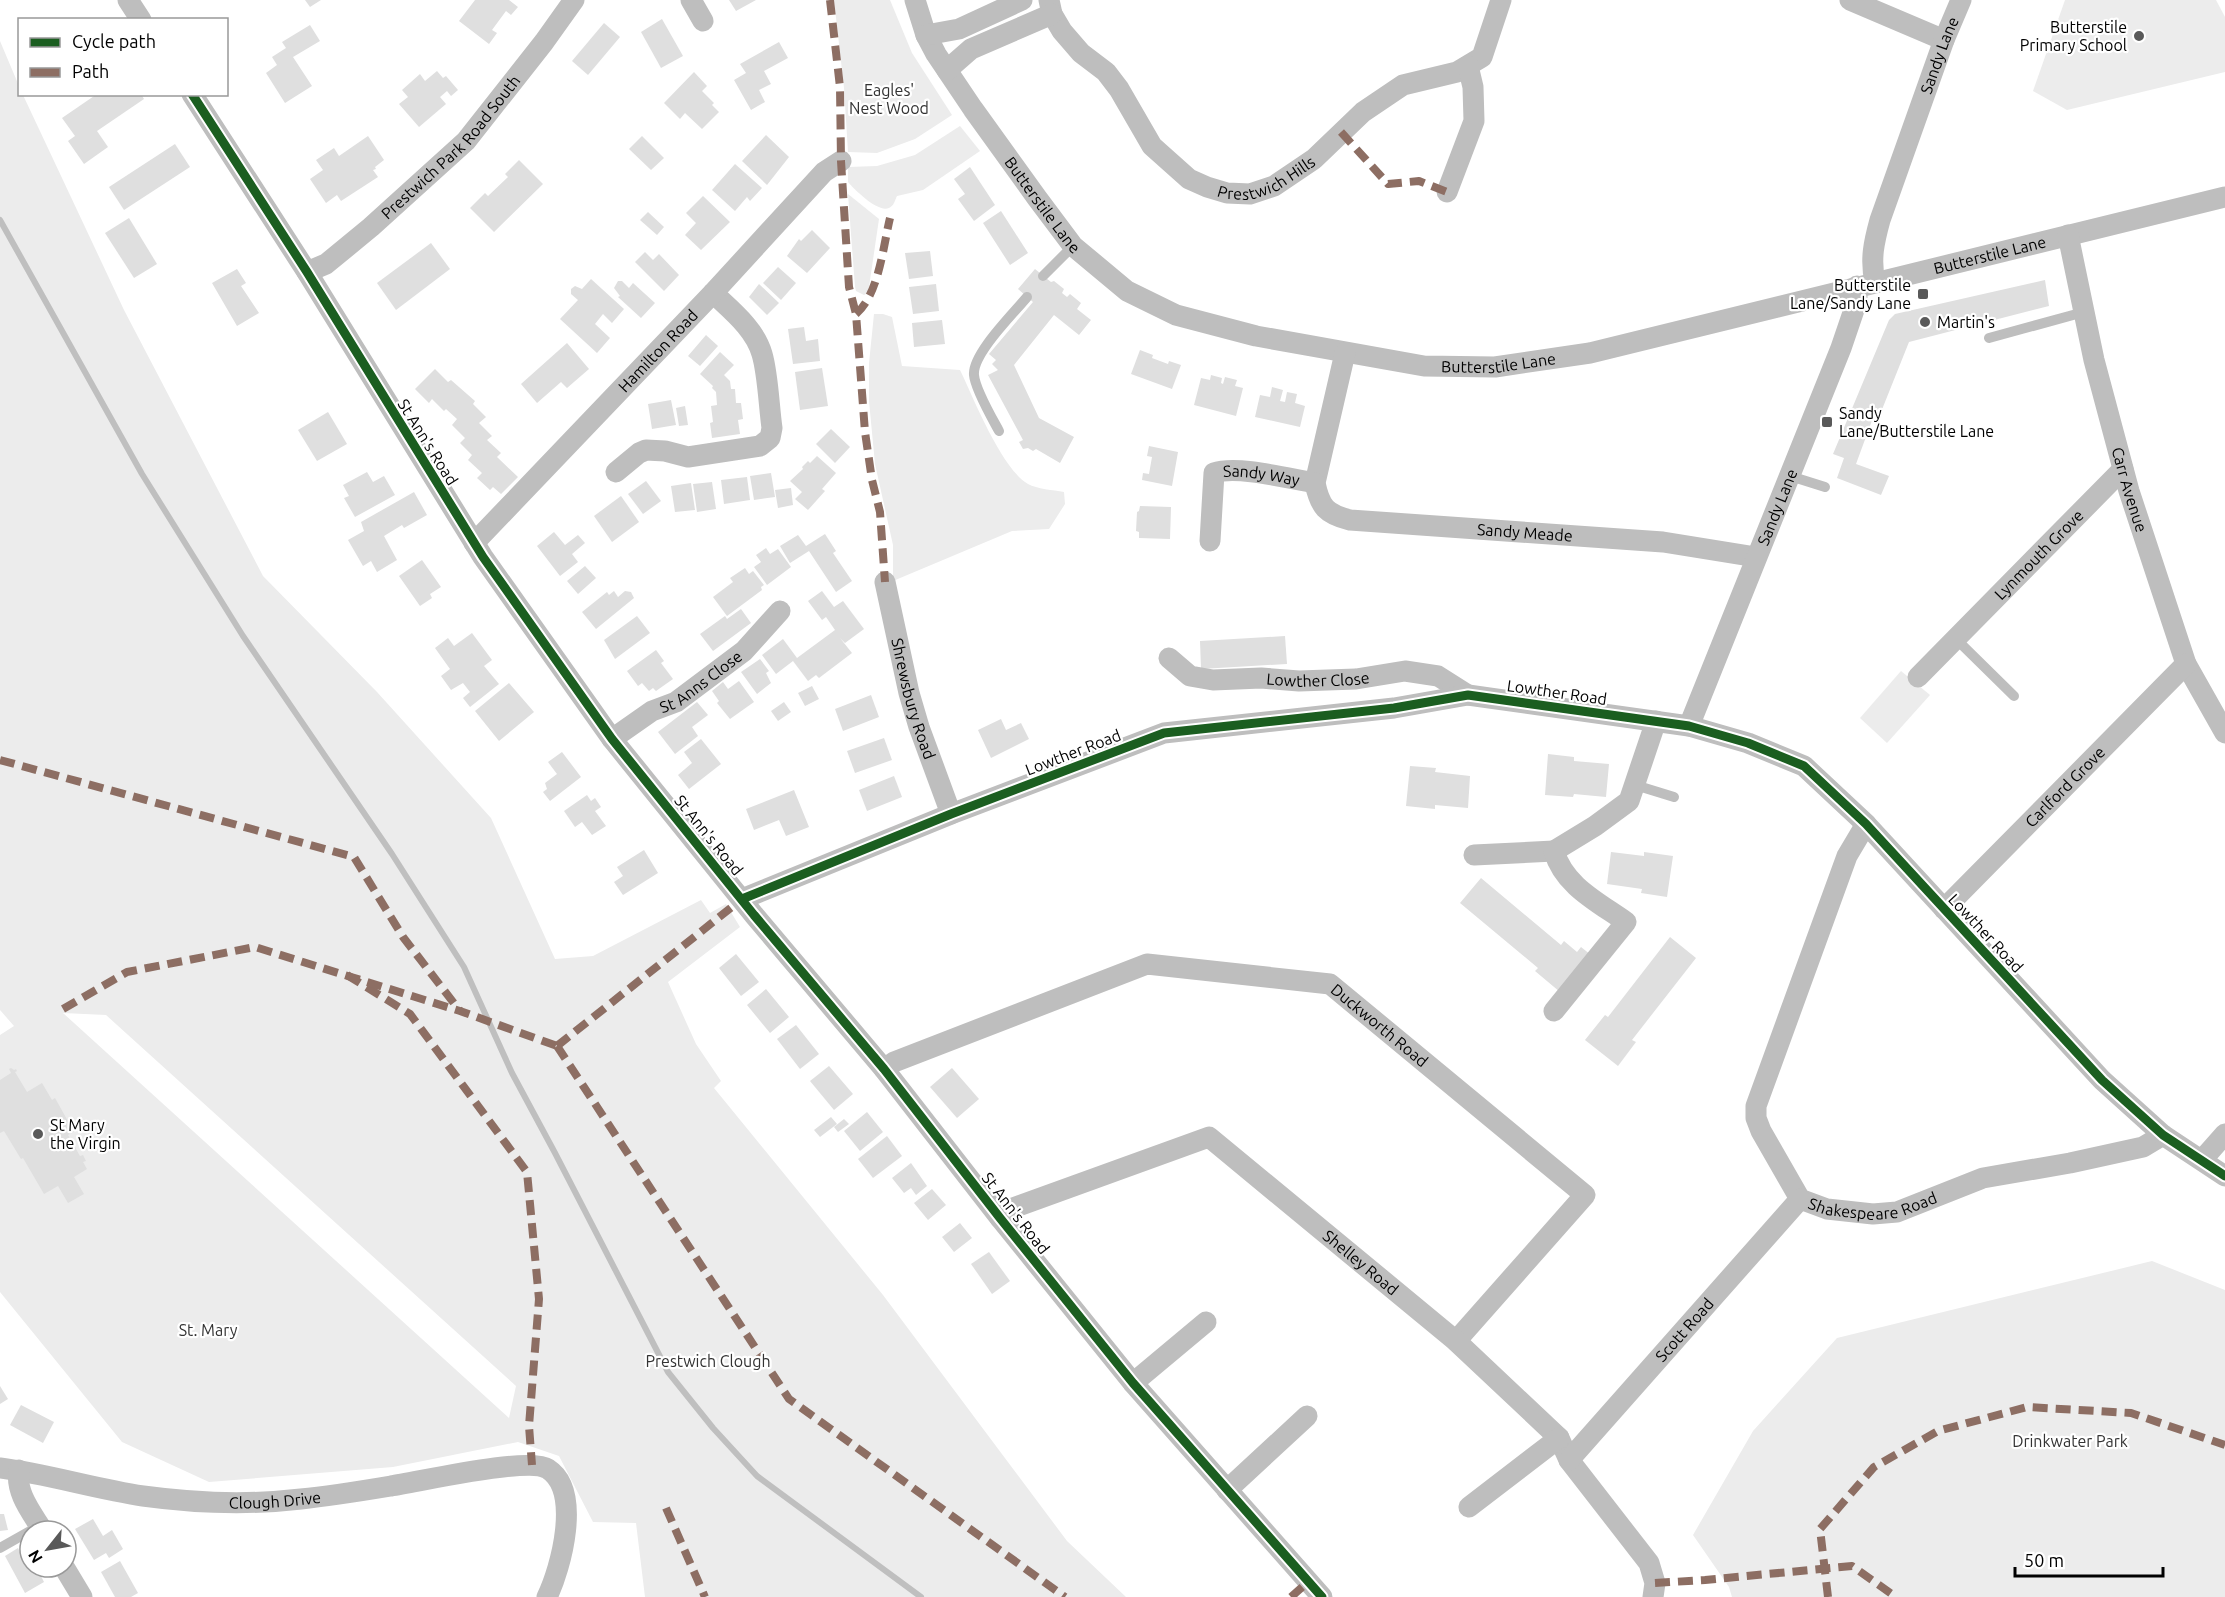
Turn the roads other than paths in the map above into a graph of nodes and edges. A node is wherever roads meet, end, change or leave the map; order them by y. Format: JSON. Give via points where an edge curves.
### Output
{"nodes":[{"id":1,"x":128,"y":0,"type":"edge"},
{"id":2,"x":574,"y":0,"type":"edge"},
{"id":3,"x":691,"y":0,"type":"edge"},
{"id":4,"x":915,"y":0,"type":"edge"},
{"id":5,"x":1022,"y":0,"type":"edge"},
{"id":6,"x":1501,"y":0,"type":"edge"},
{"id":7,"x":1850,"y":0,"type":"edge"},
{"id":8,"x":1961,"y":0,"type":"edge"},
{"id":9,"x":1051,"y":7,"type":"edge"},
{"id":10,"x":140,"y":18,"type":"edge"},
{"id":11,"x":703,"y":21,"type":"dead end"},
{"id":12,"x":926,"y":35,"type":"junction"},
{"id":13,"x":1944,"y":40,"type":"junction"},
{"id":14,"x":1468,"y":66,"type":"junction"},
{"id":15,"x":947,"y":70,"type":"junction"},
{"id":16,"x":193,"y":96,"type":"edge"},
{"id":17,"x":841,"y":161,"type":"dead end"},
{"id":18,"x":1447,"y":192,"type":"dead end"},
{"id":19,"x":2225,"y":197,"type":"edge"},
{"id":20,"x":2068,"y":235,"type":"junction"},
{"id":21,"x":1073,"y":246,"type":"junction"},
{"id":22,"x":307,"y":272,"type":"junction"},
{"id":23,"x":1043,"y":276,"type":"dead end"},
{"id":24,"x":1866,"y":284,"type":"junction"},
{"id":25,"x":713,"y":294,"type":"junction"},
{"id":26,"x":1027,"y":297,"type":"dead end"},
{"id":27,"x":2084,"y":312,"type":"junction"},
{"id":28,"x":1989,"y":338,"type":"dead end"},
{"id":29,"x":1345,"y":353,"type":"junction"},
{"id":30,"x":999,"y":431,"type":"dead end"},
{"id":31,"x":2123,"y":469,"type":"junction"},
{"id":32,"x":616,"y":472,"type":"dead end"},
{"id":33,"x":1790,"y":476,"type":"junction"},
{"id":34,"x":1315,"y":483,"type":"junction"},
{"id":35,"x":1825,"y":488,"type":"dead end"},
{"id":36,"x":1210,"y":542,"type":"dead end"},
{"id":37,"x":474,"y":543,"type":"junction"},
{"id":38,"x":1756,"y":556,"type":"junction"},
{"id":39,"x":885,"y":582,"type":"dead end"},
{"id":40,"x":780,"y":611,"type":"dead end"},
{"id":41,"x":1956,"y":639,"type":"junction"},
{"id":42,"x":1169,"y":657,"type":"dead end"},
{"id":43,"x":2186,"y":664,"type":"junction"},
{"id":44,"x":1918,"y":677,"type":"dead end"},
{"id":45,"x":1468,"y":695,"type":"junction"},
{"id":46,"x":2014,"y":696,"type":"dead end"},
{"id":47,"x":1656,"y":721,"type":"junction"},
{"id":48,"x":1689,"y":726,"type":"junction"},
{"id":49,"x":2225,"y":733,"type":"edge"},
{"id":50,"x":612,"y":739,"type":"junction"},
{"id":51,"x":1635,"y":785,"type":"junction"},
{"id":52,"x":1674,"y":797,"type":"dead end"},
{"id":53,"x":951,"y":814,"type":"junction"},
{"id":54,"x":1866,"y":824,"type":"junction"},
{"id":55,"x":1554,"y":851,"type":"junction"},
{"id":56,"x":1474,"y":855,"type":"dead end"},
{"id":57,"x":742,"y":899,"type":"junction"},
{"id":58,"x":1944,"y":909,"type":"junction"},
{"id":59,"x":1554,"y":1011,"type":"dead end"},
{"id":60,"x":884,"y":1069,"type":"junction"},
{"id":61,"x":2225,"y":1134,"type":"edge"},
{"id":62,"x":2163,"y":1135,"type":"junction"},
{"id":63,"x":2202,"y":1160,"type":"junction"},
{"id":64,"x":2225,"y":1176,"type":"edge"},
{"id":65,"x":1800,"y":1198,"type":"junction"},
{"id":66,"x":1000,"y":1218,"type":"junction"},
{"id":67,"x":1206,"y":1322,"type":"dead end"},
{"id":68,"x":1456,"y":1341,"type":"junction"},
{"id":69,"x":1133,"y":1383,"type":"junction"},
{"id":70,"x":1307,"y":1416,"type":"dead end"},
{"id":71,"x":1559,"y":1438,"type":"junction"},
{"id":72,"x":1569,"y":1460,"type":"junction"},
{"id":73,"x":9,"y":1469,"type":"edge"},
{"id":74,"x":1227,"y":1490,"type":"junction"},
{"id":75,"x":1469,"y":1507,"type":"dead end"},
{"id":76,"x":32,"y":1519,"type":"edge"},
{"id":77,"x":18,"y":1539,"type":"edge"},
{"id":78,"x":0,"y":1548,"type":"edge"},
{"id":79,"x":71,"y":1579,"type":"edge"},
{"id":80,"x":82,"y":1597,"type":"edge"},
{"id":81,"x":548,"y":1597,"type":"edge"},
{"id":82,"x":1322,"y":1597,"type":"edge"},
{"id":83,"x":1653,"y":1597,"type":"edge"}],
"edges":[{"from":1,"to":10,"type":"street"},
{"from":2,"to":22,"type":"street","name":"Prestwich Park Road South","via":[[466,141],[362,235],[326,264]]},
{"from":3,"to":11,"type":"street"},
{"from":4,"to":12,"type":"street","name":"Butterstile Lane"},
{"from":5,"to":12,"type":"street","via":[[959,29]]},
{"from":6,"to":14,"type":"street","via":[[1482,57]]},
{"from":7,"to":13,"type":"street"},
{"from":8,"to":13,"type":"street","name":"Sandy Lane"},
{"from":9,"to":14,"type":"street","name":"Prestwich Hills","via":[[1074,46],[1106,72],[1119,89],[1152,146],[1189,179],[1227,193],[1250,194],[1274,186],[1314,159],[1363,112],[1403,85]]},
{"from":9,"to":15,"type":"street","via":[[971,49]]},
{"from":12,"to":15,"type":"street","name":"Butterstile Lane"},
{"from":13,"to":24,"type":"street","name":"Sandy Lane","via":[[1880,220],[1872,248],[1873,271]]},
{"from":14,"to":18,"type":"street","via":[[1474,121]]},
{"from":15,"to":21,"type":"street","name":"Butterstile Lane"},
{"from":16,"to":22,"type":"street","name":"St Ann's Road"},
{"from":17,"to":25,"type":"street","name":"Hamilton Road","via":[[824,172]]},
{"from":19,"to":20,"type":"street","name":"Butterstile Lane"},
{"from":20,"to":24,"type":"street","name":"Butterstile Lane"},
{"from":20,"to":27,"type":"street","name":"Carr Avenue"},
{"from":21,"to":23,"type":"lane"},
{"from":21,"to":29,"type":"street","name":"Butterstile Lane","via":[[1126,291],[1176,315]]},
{"from":22,"to":37,"type":"street","name":"St Ann's Road"},
{"from":24,"to":29,"type":"street","name":"Butterstile Lane","via":[[1590,353],[1495,368],[1424,366]]},
{"from":24,"to":33,"type":"street","name":"Sandy Lane"},
{"from":25,"to":32,"type":"street","via":[[753,335],[762,354],[770,438],[760,446],[688,457],[646,450]]},
{"from":25,"to":37,"type":"street","name":"Hamilton Road"},
{"from":26,"to":30,"type":"lane","via":[[975,367],[987,410]]},
{"from":27,"to":28,"type":"lane"},
{"from":27,"to":31,"type":"street","name":"Carr Avenue"},
{"from":29,"to":34,"type":"street","name":"Sandy Way"},
{"from":31,"to":41,"type":"street","name":"Lynmouth Grove"},
{"from":31,"to":43,"type":"street","name":"Carr Avenue"},
{"from":33,"to":35,"type":"lane"},
{"from":33,"to":38,"type":"street","name":"Sandy Lane"},
{"from":34,"to":36,"type":"street","name":"Sandy Way","via":[[1243,471],[1214,473]]},
{"from":34,"to":38,"type":"street","name":"Sandy Meade","via":[[1326,510],[1350,520],[1663,542]]},
{"from":37,"to":50,"type":"street","name":"St Ann's Road"},
{"from":38,"to":48,"type":"street","name":"Sandy Lane"},
{"from":39,"to":53,"type":"street","name":"Shrewsbury Road","via":[[909,693]]},
{"from":40,"to":50,"type":"street","name":"St Anns Close","via":[[744,651],[676,702],[652,711]]},
{"from":41,"to":44,"type":"street","name":"Lynmouth Grove"},
{"from":41,"to":46,"type":"lane"},
{"from":42,"to":45,"type":"street","name":"Lowther Close","via":[[1190,676],[1213,680],[1356,680],[1405,671],[1438,676]]},
{"from":43,"to":49,"type":"street","name":"Carr Avenue"},
{"from":43,"to":58,"type":"street","name":"Carlford Grove"},
{"from":45,"to":47,"type":"street","name":"Lowther Road"},
{"from":45,"to":53,"type":"street","name":"Lowther Road","via":[[1394,708],[1164,734]]},
{"from":47,"to":48,"type":"street","name":"Lowther Road"},
{"from":47,"to":51,"type":"street"},
{"from":48,"to":54,"type":"street","name":"Lowther Road","via":[[1748,743],[1804,766]]},
{"from":50,"to":57,"type":"street","name":"St Ann's Road"},
{"from":51,"to":52,"type":"lane"},
{"from":51,"to":55,"type":"street","via":[[1629,801]]},
{"from":53,"to":57,"type":"street","name":"Lowther Road"},
{"from":54,"to":58,"type":"street","name":"Lowther Road"},
{"from":54,"to":65,"type":"street","name":"Shakespeare Road","via":[[1847,856],[1756,1106],[1761,1131]]},
{"from":55,"to":56,"type":"street"},
{"from":55,"to":59,"type":"street","via":[[1558,866],[1572,884],[1626,922]]},
{"from":57,"to":60,"type":"street","name":"St Ann's Road"},
{"from":58,"to":62,"type":"street","name":"Lowther Road","via":[[2102,1080]]},
{"from":60,"to":66,"type":"street","name":"St Ann's Road"},
{"from":60,"to":68,"type":"street","name":"Duckworth Road","via":[[1147,964],[1330,984],[1585,1195]]},
{"from":61,"to":63,"type":"street"},
{"from":62,"to":63,"type":"street","name":"Lowther Road"},
{"from":62,"to":65,"type":"street","name":"Shakespeare Road","via":[[2142,1148],[1983,1178],[1897,1212],[1873,1214],[1827,1209]]},
{"from":63,"to":64,"type":"street","name":"Lowther Road"},
{"from":65,"to":72,"type":"street","name":"Scott Road"},
{"from":66,"to":68,"type":"street","name":"Shelley Road","via":[[1010,1209],[1209,1137]]},
{"from":66,"to":69,"type":"street","name":"St Ann's Road"},
{"from":67,"to":69,"type":"street"},
{"from":68,"to":71,"type":"street","name":"Shelley Road"},
{"from":69,"to":74,"type":"street","name":"St Ann's Road"},
{"from":70,"to":74,"type":"street"},
{"from":71,"to":72,"type":"street","name":"Shelley Road"},
{"from":71,"to":75,"type":"street"},
{"from":72,"to":83,"type":"street","name":"Shelley Road","via":[[1649,1563],[1655,1583]]},
{"from":73,"to":76,"type":"street"},
{"from":73,"to":81,"type":"street","name":"Clough Drive","via":[[145,1496],[248,1502],[408,1484],[514,1465],[548,1468],[560,1485],[567,1509],[557,1576]]},
{"from":74,"to":82,"type":"street","name":"St Ann's Road"},
{"from":77,"to":78,"type":"lane"},
{"from":79,"to":80,"type":"street"}]}
